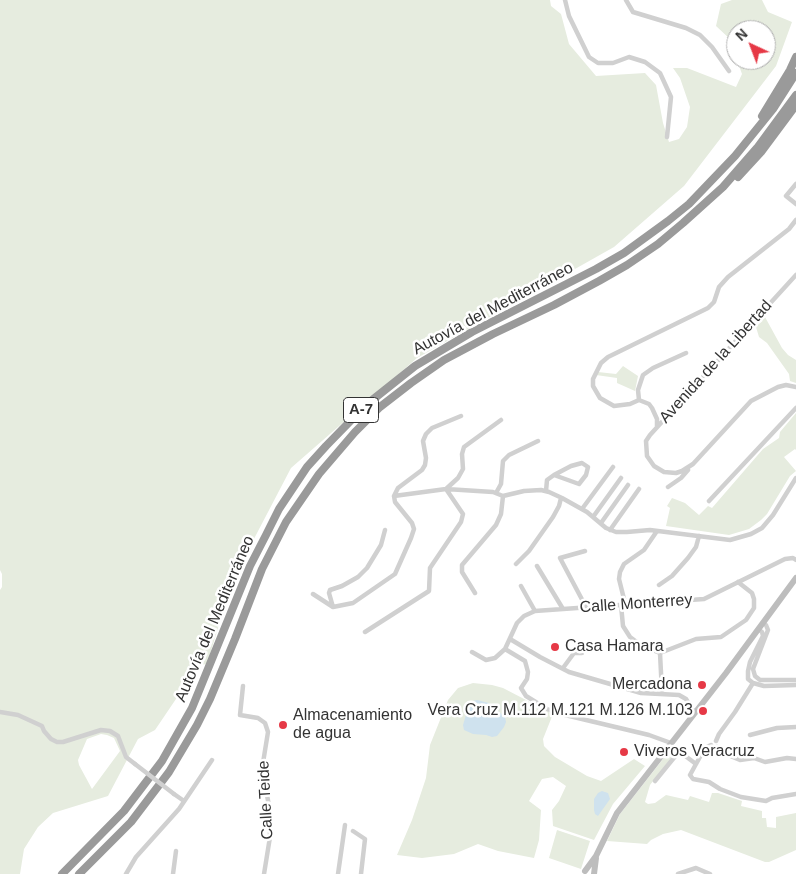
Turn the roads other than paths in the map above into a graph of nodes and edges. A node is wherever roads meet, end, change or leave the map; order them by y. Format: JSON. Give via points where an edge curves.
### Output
{"nodes":[{"id":1,"x":565,"y":0,"type":"edge"},
{"id":2,"x":626,"y":0,"type":"edge"},
{"id":3,"x":796,"y":57,"type":"edge"},
{"id":4,"x":729,"y":72,"type":"dead end"},
{"id":5,"x":796,"y":73,"type":"edge"},
{"id":6,"x":796,"y":95,"type":"edge"},
{"id":7,"x":796,"y":105,"type":"edge"},
{"id":8,"x":667,"y":137,"type":"dead end"},
{"id":9,"x":710,"y":182,"type":"junction"},
{"id":10,"x":796,"y":184,"type":"edge"},
{"id":11,"x":796,"y":204,"type":"edge"},
{"id":12,"x":796,"y":220,"type":"edge"},
{"id":13,"x":683,"y":224,"type":"junction"},
{"id":14,"x":796,"y":275,"type":"edge"},
{"id":15,"x":686,"y":353,"type":"dead end"},
{"id":16,"x":796,"y":387,"type":"edge"},
{"id":17,"x":639,"y":400,"type":"junction"},
{"id":18,"x":796,"y":408,"type":"edge"},
{"id":19,"x":461,"y":416,"type":"dead end"},
{"id":20,"x":501,"y":420,"type":"dead end"},
{"id":21,"x":657,"y":426,"type":"junction"},
{"id":22,"x":538,"y":441,"type":"dead end"},
{"id":23,"x":693,"y":464,"type":"junction"},
{"id":24,"x":613,"y":467,"type":"dead end"},
{"id":25,"x":554,"y":475,"type":"junction"},
{"id":26,"x":621,"y":478,"type":"dead end"},
{"id":27,"x":796,"y":478,"type":"edge"},
{"id":28,"x":628,"y":485,"type":"dead end"},
{"id":29,"x":668,"y":487,"type":"dead end"},
{"id":30,"x":446,"y":489,"type":"junction"},
{"id":31,"x":639,"y":489,"type":"dead end"},
{"id":32,"x":546,"y":491,"type":"junction"},
{"id":33,"x":496,"y":493,"type":"junction"},
{"id":34,"x":394,"y":496,"type":"junction"},
{"id":35,"x":503,"y":496,"type":"junction"},
{"id":36,"x":561,"y":498,"type":"junction"},
{"id":37,"x":709,"y":501,"type":"dead end"},
{"id":38,"x":582,"y":509,"type":"junction"},
{"id":39,"x":594,"y":517,"type":"junction"},
{"id":40,"x":600,"y":523,"type":"junction"},
{"id":41,"x":385,"y":530,"type":"dead end"},
{"id":42,"x":610,"y":530,"type":"junction"},
{"id":43,"x":657,"y":531,"type":"junction"},
{"id":44,"x":699,"y":536,"type":"junction"},
{"id":45,"x":585,"y":551,"type":"dead end"},
{"id":46,"x":796,"y":560,"type":"edge"},
{"id":47,"x":516,"y":564,"type":"dead end"},
{"id":48,"x":537,"y":566,"type":"dead end"},
{"id":49,"x":796,"y":578,"type":"edge"},
{"id":50,"x":738,"y":582,"type":"junction"},
{"id":51,"x":660,"y":585,"type":"dead end"},
{"id":52,"x":521,"y":586,"type":"dead end"},
{"id":53,"x":475,"y":593,"type":"dead end"},
{"id":54,"x":313,"y":594,"type":"dead end"},
{"id":55,"x":621,"y":605,"type":"junction"},
{"id":56,"x":333,"y":607,"type":"junction"},
{"id":57,"x":586,"y":607,"type":"junction"},
{"id":58,"x":563,"y":609,"type":"junction"},
{"id":59,"x":535,"y":612,"type":"junction"},
{"id":60,"x":763,"y":623,"type":"junction"},
{"id":61,"x":758,"y":629,"type":"junction"},
{"id":62,"x":365,"y":632,"type":"dead end"},
{"id":63,"x":510,"y":639,"type":"junction"},
{"id":64,"x":505,"y":649,"type":"junction"},
{"id":65,"x":472,"y":652,"type":"dead end"},
{"id":66,"x":582,"y":653,"type":"dead end"},
{"id":67,"x":660,"y":654,"type":"junction"},
{"id":68,"x":563,"y":668,"type":"junction"},
{"id":69,"x":755,"y":676,"type":"junction"},
{"id":70,"x":748,"y":679,"type":"junction"},
{"id":71,"x":796,"y":680,"type":"edge"},
{"id":72,"x":753,"y":683,"type":"junction"},
{"id":73,"x":796,"y":685,"type":"edge"},
{"id":74,"x":243,"y":686,"type":"dead end"},
{"id":75,"x":747,"y":690,"type":"junction"},
{"id":76,"x":662,"y":693,"type":"junction"},
{"id":77,"x":0,"y":712,"type":"edge"},
{"id":78,"x":694,"y":712,"type":"junction"},
{"id":79,"x":796,"y":727,"type":"edge"},
{"id":80,"x":750,"y":735,"type":"dead end"},
{"id":81,"x":671,"y":743,"type":"junction"},
{"id":82,"x":715,"y":744,"type":"junction"},
{"id":83,"x":796,"y":758,"type":"edge"},
{"id":84,"x":212,"y":760,"type":"dead end"},
{"id":85,"x":696,"y":764,"type":"junction"},
{"id":86,"x":655,"y":781,"type":"dead end"},
{"id":87,"x":796,"y":794,"type":"edge"},
{"id":88,"x":184,"y":802,"type":"junction"},
{"id":89,"x":345,"y":825,"type":"dead end"},
{"id":90,"x":353,"y":831,"type":"dead end"},
{"id":91,"x":176,"y":851,"type":"dead end"},
{"id":92,"x":596,"y":856,"type":"junction"},
{"id":93,"x":583,"y":873,"type":"edge"},
{"id":94,"x":62,"y":874,"type":"edge"},
{"id":95,"x":79,"y":874,"type":"edge"},
{"id":96,"x":126,"y":874,"type":"edge"},
{"id":97,"x":173,"y":874,"type":"edge"},
{"id":98,"x":264,"y":874,"type":"edge"},
{"id":99,"x":338,"y":874,"type":"edge"},
{"id":100,"x":361,"y":874,"type":"edge"},
{"id":101,"x":594,"y":874,"type":"edge"},
{"id":102,"x":678,"y":874,"type":"edge"},
{"id":103,"x":710,"y":874,"type":"edge"}],
"edges":[{"from":1,"to":8,"type":"street","via":[[569,16],[590,57],[598,63],[613,63],[629,57],[645,62],[660,73],[671,97]]},
{"from":2,"to":4,"type":"street","via":[[633,12],[700,35]]},
{"from":3,"to":9,"type":"highway","via":[[762,116]]},
{"from":5,"to":9,"type":"highway","name":"Autovía del Mediterráneo","number":"A-7","via":[[773,109]]},
{"from":6,"to":13,"type":"highway","name":"Autovía del Mediterráneo","number":"A-7","via":[[739,169]]},
{"from":7,"to":13,"type":"highway","via":[[740,176]]},
{"from":9,"to":94,"type":"highway","name":"Autovía del Mediterráneo","number":"A-7","via":[[689,204],[624,253],[559,290],[472,332],[415,366],[344,426],[307,467],[279,509],[250,566],[192,708],[162,761],[124,810]]},
{"from":10,"to":11,"type":"street","via":[[786,196]]},
{"from":12,"to":17,"type":"street","via":[[728,277],[708,308],[601,363],[592,386],[600,398],[614,406]]},
{"from":13,"to":95,"type":"highway","name":"Autovía del Mediterráneo","number":"A-7","via":[[599,282],[444,360],[396,395],[355,432],[319,474],[286,522],[262,569],[210,699],[169,772],[131,822]]},
{"from":14,"to":21,"type":"street","name":"Avenida de la Libertad"},
{"from":15,"to":17,"type":"street","via":[[643,375],[638,390]]},
{"from":16,"to":23,"type":"street","via":[[778,387],[751,401]]},
{"from":17,"to":21,"type":"street","via":[[652,408]]},
{"from":18,"to":37,"type":"street"},
{"from":19,"to":34,"type":"street","via":[[432,428],[426,434],[423,441],[425,465],[398,488]]},
{"from":20,"to":30,"type":"street","via":[[464,448],[463,469]]},
{"from":21,"to":23,"type":"street","name":"Avenida de la Libertad","via":[[646,441],[647,456],[653,465],[670,473],[682,471]]},
{"from":22,"to":33,"type":"street","via":[[503,461],[502,484]]},
{"from":23,"to":29,"type":"street"},
{"from":24,"to":38,"type":"street"},
{"from":25,"to":25,"type":"street","via":[[582,463],[588,467],[578,484]]},
{"from":25,"to":32,"type":"street","via":[[547,480]]},
{"from":26,"to":39,"type":"street"},
{"from":27,"to":44,"type":"street","via":[[762,528],[730,540]]},
{"from":28,"to":40,"type":"street"},
{"from":30,"to":33,"type":"street"},
{"from":30,"to":34,"type":"street"},
{"from":30,"to":62,"type":"street","via":[[463,514],[455,532],[430,568],[429,591]]},
{"from":31,"to":42,"type":"street"},
{"from":32,"to":35,"type":"street","via":[[524,491]]},
{"from":32,"to":36,"type":"street"},
{"from":33,"to":35,"type":"street"},
{"from":34,"to":56,"type":"street","via":[[414,529],[395,574],[353,603]]},
{"from":35,"to":53,"type":"street","via":[[496,525],[462,565],[462,572]]},
{"from":36,"to":38,"type":"street"},
{"from":36,"to":47,"type":"street","via":[[553,517]]},
{"from":38,"to":39,"type":"street"},
{"from":39,"to":40,"type":"street"},
{"from":40,"to":42,"type":"street"},
{"from":41,"to":56,"type":"street","via":[[381,545],[358,577],[330,590]]},
{"from":42,"to":43,"type":"street"},
{"from":43,"to":44,"type":"street"},
{"from":43,"to":55,"type":"street","via":[[644,550],[624,564],[620,572],[624,598]]},
{"from":44,"to":51,"type":"street","via":[[688,558]]},
{"from":45,"to":57,"type":"street","via":[[560,558]]},
{"from":46,"to":50,"type":"street","name":"Calle Monterrey","via":[[785,560]]},
{"from":48,"to":58,"type":"street"},
{"from":49,"to":60,"type":"main road"},
{"from":50,"to":55,"type":"street","name":"Calle Monterrey","via":[[704,599]]},
{"from":50,"to":67,"type":"street","via":[[752,593],[754,599],[754,608],[746,620],[721,637],[696,639]]},
{"from":52,"to":59,"type":"street"},
{"from":54,"to":56,"type":"street"},
{"from":55,"to":57,"type":"street","name":"Calle Monterrey"},
{"from":55,"to":67,"type":"street","via":[[623,626],[630,636]]},
{"from":57,"to":58,"type":"street","name":"Calle Monterrey"},
{"from":58,"to":59,"type":"street","name":"Calle Monterrey"},
{"from":59,"to":63,"type":"street","name":"Calle Monterrey","via":[[517,623]]},
{"from":60,"to":61,"type":"main road"},
{"from":60,"to":69,"type":"street","via":[[768,630],[753,669]]},
{"from":61,"to":70,"type":"street","via":[[763,636],[750,662]]},
{"from":61,"to":78,"type":"main road"},
{"from":63,"to":64,"type":"street","name":"Calle Monterrey"},
{"from":63,"to":68,"type":"street"},
{"from":64,"to":65,"type":"street","via":[[496,658],[486,660]]},
{"from":64,"to":81,"type":"street","via":[[525,661],[528,672],[521,688],[523,692],[547,709]]},
{"from":66,"to":68,"type":"street","via":[[574,653]]},
{"from":67,"to":76,"type":"street"},
{"from":68,"to":76,"type":"street","via":[[641,693]]},
{"from":69,"to":71,"type":"street","via":[[760,680]]},
{"from":69,"to":72,"type":"street"},
{"from":70,"to":72,"type":"street"},
{"from":70,"to":75,"type":"street"},
{"from":72,"to":73,"type":"street"},
{"from":72,"to":75,"type":"street"},
{"from":74,"to":98,"type":"street","name":"Calle Teide","via":[[240,715],[258,718],[265,723],[268,732],[262,769],[270,811]]},
{"from":75,"to":82,"type":"street"},
{"from":76,"to":78,"type":"street","via":[[686,699]]},
{"from":77,"to":88,"type":"street","bridge":true,"via":[[18,715],[42,726],[57,742],[101,730],[110,731],[118,736],[126,757]]},
{"from":78,"to":81,"type":"main road"},
{"from":79,"to":80,"type":"street"},
{"from":81,"to":92,"type":"main road","via":[[617,813]]},
{"from":82,"to":83,"type":"street","via":[[740,760],[754,758],[765,762]]},
{"from":82,"to":85,"type":"street","via":[[705,748]]},
{"from":84,"to":88,"type":"street"},
{"from":85,"to":86,"type":"street","via":[[677,754]]},
{"from":85,"to":87,"type":"street","via":[[690,775],[696,781],[709,782],[742,797],[766,801]]},
{"from":88,"to":96,"type":"street"},
{"from":89,"to":99,"type":"street"},
{"from":90,"to":100,"type":"street","via":[[365,840]]},
{"from":91,"to":97,"type":"street"},
{"from":92,"to":93,"type":"main road"},
{"from":92,"to":101,"type":"main road"},
{"from":93,"to":101,"type":"main road"},
{"from":102,"to":103,"type":"street","via":[[696,868]]}]}
